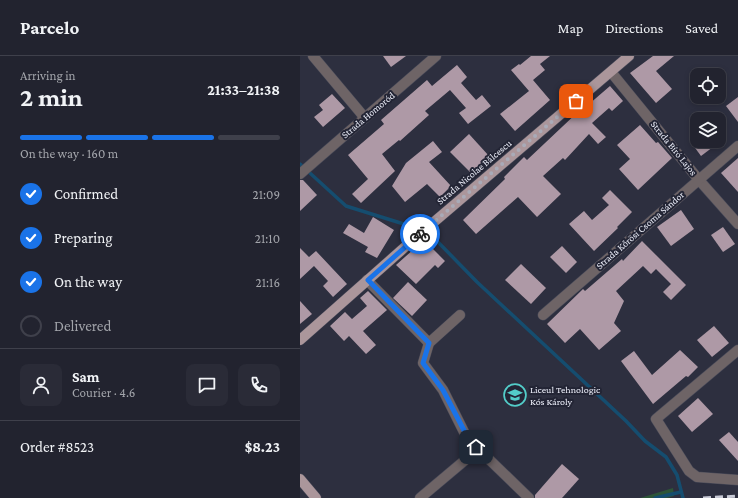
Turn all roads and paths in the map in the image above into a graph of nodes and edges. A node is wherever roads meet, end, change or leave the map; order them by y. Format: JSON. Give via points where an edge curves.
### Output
{"nodes":[{"id":1,"x":313,"y":56,"type":"edge"},
{"id":2,"x":436,"y":56,"type":"edge"},
{"id":3,"x":629,"y":56,"type":"edge"},
{"id":4,"x":611,"y":72,"type":"junction"},
{"id":5,"x":365,"y":118,"type":"junction"},
{"id":6,"x":738,"y":146,"type":"edge"},
{"id":7,"x":301,"y":173,"type":"edge"},
{"id":8,"x":699,"y":180,"type":"junction"},
{"id":9,"x":738,"y":224,"type":"edge"},
{"id":10,"x":368,"y":280,"type":"junction"},
{"id":11,"x":460,"y":315,"type":"dead end"},
{"id":12,"x":543,"y":315,"type":"dead end"},
{"id":13,"x":300,"y":340,"type":"edge"},
{"id":14,"x":429,"y":343,"type":"junction"},
{"id":15,"x":738,"y":350,"type":"edge"},
{"id":16,"x":464,"y":461,"type":"dead end"},
{"id":17,"x":300,"y":479,"type":"edge"},
{"id":18,"x":738,"y":480,"type":"edge"},
{"id":19,"x":316,"y":498,"type":"edge"},
{"id":20,"x":420,"y":498,"type":"edge"},
{"id":21,"x":529,"y":498,"type":"edge"}],
"edges":[{"from":1,"to":5,"type":"street"},
{"from":2,"to":5,"type":"street","name":"Strada Homoród"},
{"from":3,"to":4,"type":"main road","name":"Strada Nicolae Bălcescu"},
{"from":4,"to":8,"type":"street","name":"Strada Bíró Lajos"},
{"from":4,"to":10,"type":"main road","name":"Strada Nicolae Bălcescu"},
{"from":5,"to":7,"type":"street","name":"Strada Homoród"},
{"from":6,"to":8,"type":"street","name":"Strada Kőrösi Csoma Sándor"},
{"from":8,"to":9,"type":"street","name":"Strada Bíró Lajos"},
{"from":8,"to":12,"type":"street","name":"Strada Kőrösi Csoma Sándor"},
{"from":10,"to":13,"type":"main road","name":"Strada Nicolae Bălcescu"},
{"from":10,"to":14,"type":"street"},
{"from":11,"to":14,"type":"street"},
{"from":14,"to":21,"type":"street","via":[[423,363],[443,390],[468,438]]},
{"from":15,"to":18,"type":"street","via":[[656,419],[688,471],[697,477]]},
{"from":16,"to":20,"type":"street"},
{"from":17,"to":19,"type":"main road"}]}
